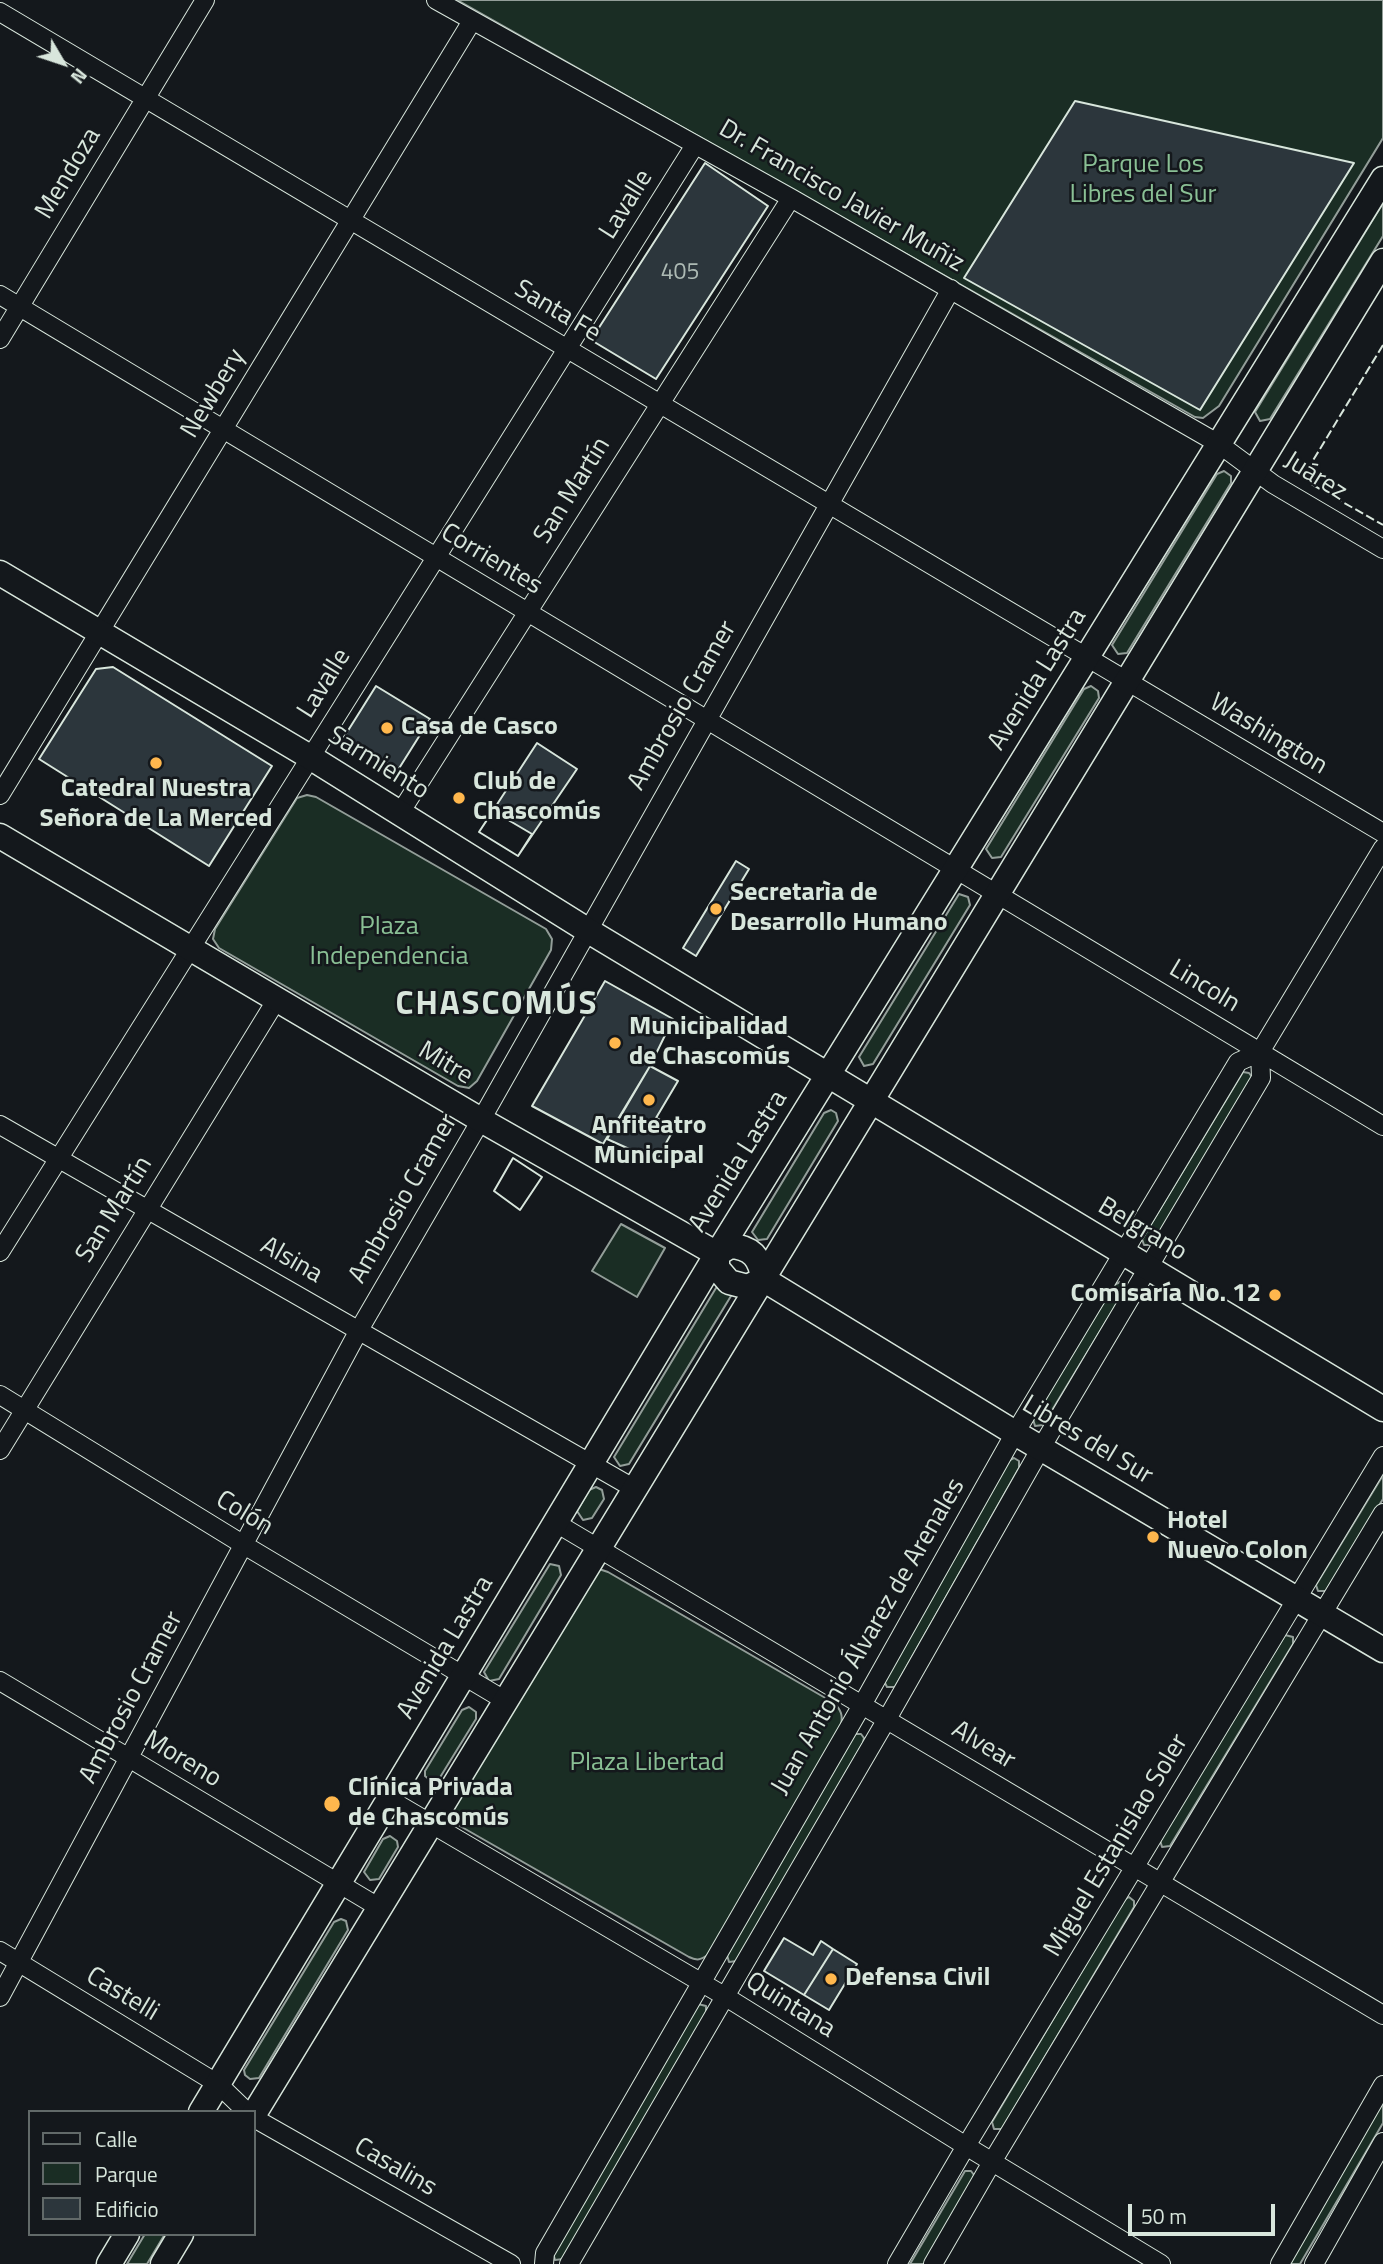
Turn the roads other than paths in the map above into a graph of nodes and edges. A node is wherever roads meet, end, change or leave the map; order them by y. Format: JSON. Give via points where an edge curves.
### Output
{"nodes":[{"id":1,"x":205,"y":0,"type":"edge"},
{"id":2,"x":436,"y":0,"type":"edge"},
{"id":3,"x":0,"y":12,"type":"edge"},
{"id":4,"x":472,"y":21,"type":"junction"},
{"id":5,"x":145,"y":98,"type":"junction"},
{"id":6,"x":695,"y":145,"type":"junction"},
{"id":7,"x":1383,"y":179,"type":"edge"},
{"id":8,"x":791,"y":198,"type":"junction"},
{"id":9,"x":351,"y":220,"type":"junction"},
{"id":10,"x":1383,"y":261,"type":"edge"},
{"id":11,"x":951,"y":289,"type":"junction"},
{"id":12,"x":0,"y":295,"type":"edge"},
{"id":13,"x":20,"y":307,"type":"junction"},
{"id":14,"x":0,"y":340,"type":"edge"},
{"id":15,"x":568,"y":350,"type":"junction"},
{"id":16,"x":660,"y":404,"type":"junction"},
{"id":17,"x":223,"y":429,"type":"junction"},
{"id":18,"x":1219,"y":444,"type":"junction"},
{"id":19,"x":1255,"y":470,"type":"junction"},
{"id":20,"x":828,"y":504,"type":"junction"},
{"id":21,"x":1383,"y":550,"type":"edge"},
{"id":22,"x":435,"y":557,"type":"junction"},
{"id":23,"x":0,"y":573,"type":"edge"},
{"id":24,"x":528,"y":612,"type":"junction"},
{"id":25,"x":99,"y":632,"type":"junction"},
{"id":26,"x":1087,"y":658,"type":"junction"},
{"id":27,"x":1126,"y":681,"type":"junction"},
{"id":28,"x":705,"y":719,"type":"junction"},
{"id":29,"x":310,"y":757,"type":"junction"},
{"id":30,"x":0,"y":795,"type":"edge"},
{"id":31,"x":400,"y":813,"type":"junction"},
{"id":32,"x":1383,"y":833,"type":"edge"},
{"id":33,"x":0,"y":836,"type":"edge"},
{"id":34,"x":1383,"y":848,"type":"edge"},
{"id":35,"x":956,"y":869,"type":"junction"},
{"id":36,"x":997,"y":894,"type":"junction"},
{"id":37,"x":587,"y":930,"type":"junction"},
{"id":38,"x":191,"y":948,"type":"junction"},
{"id":39,"x":277,"y":999,"type":"junction"},
{"id":40,"x":1260,"y":1052,"type":"junction"},
{"id":41,"x":828,"y":1076,"type":"junction"},
{"id":42,"x":871,"y":1101,"type":"junction"},
{"id":43,"x":481,"y":1120,"type":"junction"},
{"id":44,"x":0,"y":1125,"type":"edge"},
{"id":45,"x":1383,"y":1126,"type":"edge"},
{"id":46,"x":59,"y":1159,"type":"junction"},
{"id":47,"x":146,"y":1208,"type":"junction"},
{"id":48,"x":0,"y":1252,"type":"edge"},
{"id":49,"x":1123,"y":1253,"type":"junction"},
{"id":50,"x":718,"y":1254,"type":"junction"},
{"id":51,"x":1148,"y":1268,"type":"junction"},
{"id":52,"x":763,"y":1279,"type":"junction"},
{"id":53,"x":359,"y":1330,"type":"junction"},
{"id":54,"x":0,"y":1395,"type":"edge"},
{"id":55,"x":24,"y":1409,"type":"junction"},
{"id":56,"x":1383,"y":1409,"type":"edge"},
{"id":57,"x":1015,"y":1433,"type":"junction"},
{"id":58,"x":1041,"y":1448,"type":"junction"},
{"id":59,"x":0,"y":1450,"type":"edge"},
{"id":60,"x":1383,"y":1456,"type":"edge"},
{"id":61,"x":591,"y":1463,"type":"junction"},
{"id":62,"x":635,"y":1489,"type":"junction"},
{"id":63,"x":1383,"y":1513,"type":"edge"},
{"id":64,"x":556,"y":1523,"type":"junction"},
{"id":65,"x":244,"y":1545,"type":"junction"},
{"id":66,"x":599,"y":1548,"type":"junction"},
{"id":67,"x":1297,"y":1599,"type":"junction"},
{"id":68,"x":1321,"y":1614,"type":"junction"},
{"id":69,"x":1383,"y":1650,"type":"edge"},
{"id":70,"x":463,"y":1676,"type":"junction"},
{"id":71,"x":0,"y":1681,"type":"edge"},
{"id":72,"x":506,"y":1701,"type":"junction"},
{"id":73,"x":862,"y":1705,"type":"junction"},
{"id":74,"x":887,"y":1719,"type":"junction"},
{"id":75,"x":129,"y":1759,"type":"junction"},
{"id":76,"x":389,"y":1799,"type":"junction"},
{"id":77,"x":431,"y":1824,"type":"junction"},
{"id":78,"x":1135,"y":1867,"type":"junction"},
{"id":79,"x":1160,"y":1882,"type":"junction"},
{"id":80,"x":338,"y":1884,"type":"junction"},
{"id":81,"x":380,"y":1908,"type":"junction"},
{"id":82,"x":0,"y":1951,"type":"edge"},
{"id":83,"x":19,"y":1963,"type":"junction"},
{"id":84,"x":702,"y":1984,"type":"junction"},
{"id":85,"x":0,"y":1997,"type":"edge"},
{"id":86,"x":726,"y":1997,"type":"junction"},
{"id":87,"x":1383,"y":2015,"type":"edge"},
{"id":88,"x":218,"y":2084,"type":"junction"},
{"id":89,"x":1383,"y":2085,"type":"edge"},
{"id":90,"x":202,"y":2110,"type":"edge"},
{"id":91,"x":245,"y":2110,"type":"edge"},
{"id":92,"x":256,"y":2113,"type":"edge"},
{"id":93,"x":256,"y":2117,"type":"edge"},
{"id":94,"x":1383,"y":2142,"type":"edge"},
{"id":95,"x":966,"y":2146,"type":"junction"},
{"id":96,"x":992,"y":2162,"type":"junction"},
{"id":97,"x":126,"y":2236,"type":"edge"},
{"id":98,"x":180,"y":2236,"type":"edge"},
{"id":99,"x":109,"y":2264,"type":"edge"},
{"id":100,"x":163,"y":2264,"type":"edge"},
{"id":101,"x":511,"y":2264,"type":"edge"},
{"id":102,"x":544,"y":2264,"type":"edge"},
{"id":103,"x":569,"y":2264,"type":"edge"},
{"id":104,"x":897,"y":2264,"type":"edge"},
{"id":105,"x":933,"y":2264,"type":"edge"},
{"id":106,"x":1161,"y":2264,"type":"edge"},
{"id":107,"x":1280,"y":2264,"type":"edge"},
{"id":108,"x":1314,"y":2264,"type":"edge"}],
"edges":[{"from":1,"to":5,"type":"street","name":"Mendoza"},
{"from":2,"to":4,"type":"street","name":"Dr. Francisco Javier Muñiz"},
{"from":3,"to":5,"type":"street","name":"Santa Fe"},
{"from":4,"to":6,"type":"street","name":"Dr. Francisco Javier Muñiz"},
{"from":4,"to":9,"type":"street","name":"Newbery"},
{"from":5,"to":9,"type":"street","name":"Santa Fe"},
{"from":5,"to":13,"type":"street","name":"Mendoza"},
{"from":6,"to":8,"type":"street","name":"Dr. Francisco Javier Muñiz"},
{"from":6,"to":15,"type":"street","name":"Lavalle"},
{"from":7,"to":18,"type":"main road","name":"Avenida Lastra"},
{"from":8,"to":11,"type":"street","name":"Dr. Francisco Javier Muñiz"},
{"from":8,"to":16,"type":"street","name":"San Martín"},
{"from":9,"to":15,"type":"street","name":"Santa Fe"},
{"from":9,"to":17,"type":"street","name":"Newbery"},
{"from":10,"to":19,"type":"main road"},
{"from":11,"to":18,"type":"street","name":"Dr. Francisco Javier Muñiz"},
{"from":11,"to":20,"type":"street","name":"Ambrosio Cramer"},
{"from":12,"to":13,"type":"street","name":"Corrientes"},
{"from":13,"to":14,"type":"street","name":"Mendoza"},
{"from":13,"to":17,"type":"street","name":"Corrientes"},
{"from":15,"to":16,"type":"street","name":"Santa Fe"},
{"from":15,"to":22,"type":"street","name":"Lavalle"},
{"from":16,"to":20,"type":"street","name":"Santa Fe"},
{"from":16,"to":24,"type":"street","name":"San Martín"},
{"from":17,"to":22,"type":"street","name":"Corrientes"},
{"from":17,"to":25,"type":"street","name":"Newbery"},
{"from":18,"to":19,"type":"street","name":"Dr. Francisco Javier Muñiz"},
{"from":18,"to":26,"type":"main road","name":"Avenida Lastra"},
{"from":19,"to":21,"type":"street","name":"Juárez"},
{"from":19,"to":27,"type":"main road"},
{"from":20,"to":26,"type":"street","name":"Santa Fe"},
{"from":20,"to":28,"type":"street","name":"Ambrosio Cramer"},
{"from":22,"to":24,"type":"street","name":"Corrientes"},
{"from":22,"to":29,"type":"street","name":"Lavalle"},
{"from":23,"to":25,"type":"main road","name":"Sarmiento"},
{"from":24,"to":28,"type":"street","name":"Corrientes"},
{"from":24,"to":31,"type":"street","name":"San Martín"},
{"from":25,"to":29,"type":"main road","name":"Sarmiento"},
{"from":25,"to":30,"type":"street","name":"Newbery"},
{"from":26,"to":27,"type":"street","name":"Washington"},
{"from":26,"to":35,"type":"main road","name":"Avenida Lastra"},
{"from":27,"to":32,"type":"street","name":"Washington"},
{"from":27,"to":36,"type":"main road"},
{"from":28,"to":35,"type":"street","name":"Corrientes"},
{"from":28,"to":37,"type":"street","name":"Ambrosio Cramer"},
{"from":29,"to":31,"type":"main road","name":"Sarmiento"},
{"from":29,"to":38,"type":"street","name":"Lavalle"},
{"from":31,"to":37,"type":"main road","name":"Sarmiento"},
{"from":33,"to":38,"type":"main road","name":"Mitre"},
{"from":34,"to":40,"type":"street","name":"Juan Antonio Álvarez de Arenales"},
{"from":35,"to":36,"type":"street","name":"Lincoln"},
{"from":35,"to":41,"type":"main road","name":"Avenida Lastra"},
{"from":36,"to":40,"type":"street","name":"Lincoln"},
{"from":36,"to":42,"type":"main road"},
{"from":37,"to":41,"type":"main road","name":"Sarmiento"},
{"from":37,"to":43,"type":"street","name":"Ambrosio Cramer"},
{"from":38,"to":39,"type":"main road","name":"Mitre"},
{"from":38,"to":46,"type":"street","name":"Lavalle"},
{"from":39,"to":43,"type":"main road","name":"Mitre"},
{"from":39,"to":47,"type":"street","name":"San Martín"},
{"from":40,"to":45,"type":"street","name":"Lincoln"},
{"from":40,"to":49,"type":"street","name":"Juan Antonio Álvarez de Arenales","via":[[1238,1062]]},
{"from":40,"to":51,"type":"street","name":"Juan Antonio Álvarez de Arenales","via":[[1261,1078]]},
{"from":41,"to":42,"type":"main road","name":"Belgrano"},
{"from":41,"to":50,"type":"main road","name":"Avenida Lastra"},
{"from":42,"to":49,"type":"main road","name":"Belgrano"},
{"from":42,"to":52,"type":"main road"},
{"from":43,"to":50,"type":"main road","name":"Mitre"},
{"from":43,"to":53,"type":"street","name":"Ambrosio Cramer"},
{"from":44,"to":46,"type":"street","name":"Alsina"},
{"from":46,"to":47,"type":"street","name":"Alsina"},
{"from":46,"to":48,"type":"street","name":"Lavalle"},
{"from":47,"to":53,"type":"street","name":"Alsina"},
{"from":47,"to":55,"type":"street","name":"San Martín"},
{"from":49,"to":51,"type":"main road","name":"Belgrano"},
{"from":49,"to":57,"type":"street","name":"Juan Antonio Álvarez de Arenales"},
{"from":50,"to":52,"type":"main road","via":[[717,1268],[729,1282],[748,1287]]},
{"from":50,"to":61,"type":"main road","name":"Avenida Lastra"},
{"from":51,"to":56,"type":"main road","name":"Belgrano"},
{"from":51,"to":58,"type":"street","name":"Juan Antonio Álvarez de Arenales"},
{"from":52,"to":57,"type":"main road","name":"Libres del Sur"},
{"from":52,"to":62,"type":"main road"},
{"from":53,"to":61,"type":"street","name":"Alsina"},
{"from":53,"to":65,"type":"street","name":"Ambrosio Cramer"},
{"from":54,"to":55,"type":"street","name":"Colón"},
{"from":55,"to":59,"type":"street","name":"San Martín"},
{"from":55,"to":65,"type":"street","name":"Colón"},
{"from":57,"to":58,"type":"main road","name":"Libres del Sur"},
{"from":57,"to":73,"type":"street","name":"Juan Antonio Álvarez de Arenales"},
{"from":58,"to":67,"type":"main road","name":"Libres del Sur"},
{"from":58,"to":74,"type":"street","name":"Juan Antonio Álvarez de Arenales"},
{"from":60,"to":67,"type":"street","name":"Miguel Estanislao Soler"},
{"from":61,"to":62,"type":"street","name":"Alsina"},
{"from":61,"to":64,"type":"main road","name":"Avenida Lastra"},
{"from":62,"to":66,"type":"main road"},
{"from":63,"to":68,"type":"street"},
{"from":64,"to":66,"type":"street","name":"Alvear"},
{"from":64,"to":70,"type":"main road","name":"Avenida Lastra"},
{"from":65,"to":70,"type":"street","name":"Colón"},
{"from":65,"to":75,"type":"street","name":"Ambrosio Cramer"},
{"from":66,"to":72,"type":"main road"},
{"from":66,"to":73,"type":"street","name":"Alvear"},
{"from":67,"to":68,"type":"main road","name":"Libres del Sur"},
{"from":67,"to":78,"type":"street","name":"Miguel Estanislao Soler"},
{"from":68,"to":69,"type":"main road","name":"Libres del Sur"},
{"from":68,"to":79,"type":"street"},
{"from":70,"to":72,"type":"street","name":"Colón"},
{"from":70,"to":76,"type":"main road","name":"Avenida Lastra"},
{"from":71,"to":75,"type":"street","name":"Moreno"},
{"from":72,"to":77,"type":"main road"},
{"from":73,"to":74,"type":"street","name":"Alvear"},
{"from":73,"to":84,"type":"street","name":"Juan Antonio Álvarez de Arenales"},
{"from":74,"to":78,"type":"street","name":"Alvear"},
{"from":74,"to":86,"type":"street","name":"Juan Antonio Álvarez de Arenales"},
{"from":75,"to":80,"type":"street","name":"Moreno"},
{"from":75,"to":83,"type":"street","name":"Ambrosio Cramer"},
{"from":76,"to":77,"type":"street","name":"Quintana"},
{"from":76,"to":80,"type":"main road","name":"Avenida Lastra"},
{"from":77,"to":81,"type":"main road"},
{"from":77,"to":84,"type":"street","name":"Quintana"},
{"from":78,"to":79,"type":"street","name":"Alvear"},
{"from":78,"to":95,"type":"street","name":"Miguel Estanislao Soler"},
{"from":79,"to":87,"type":"street","name":"Alvear"},
{"from":79,"to":96,"type":"street"},
{"from":80,"to":81,"type":"street","name":"Moreno"},
{"from":80,"to":88,"type":"main road","name":"Avenida Lastra"},
{"from":81,"to":92,"type":"main road"},
{"from":82,"to":83,"type":"street","name":"Castelli"},
{"from":83,"to":85,"type":"street","name":"Ambrosio Cramer"},
{"from":83,"to":88,"type":"street","name":"Castelli"},
{"from":84,"to":86,"type":"street","name":"Quintana"},
{"from":84,"to":102,"type":"street","name":"Juan Antonio Álvarez de Arenales","via":[[545,2253]]},
{"from":86,"to":95,"type":"street","name":"Quintana"},
{"from":86,"to":103,"type":"street","name":"Juan Antonio Álvarez de Arenales"},
{"from":88,"to":90,"type":"main road","name":"Avenida Lastra"},
{"from":88,"to":91,"type":"street","name":"Castelli"},
{"from":89,"to":107,"type":"street"},
{"from":93,"to":101,"type":"street","name":"Casalins"},
{"from":94,"to":108,"type":"street"},
{"from":95,"to":96,"type":"street","name":"Quintana"},
{"from":95,"to":104,"type":"street","name":"Miguel Estanislao Soler"},
{"from":96,"to":105,"type":"street"},
{"from":96,"to":106,"type":"street","name":"Quintana"},
{"from":97,"to":99,"type":"main road"},
{"from":98,"to":100,"type":"main road"}]}
